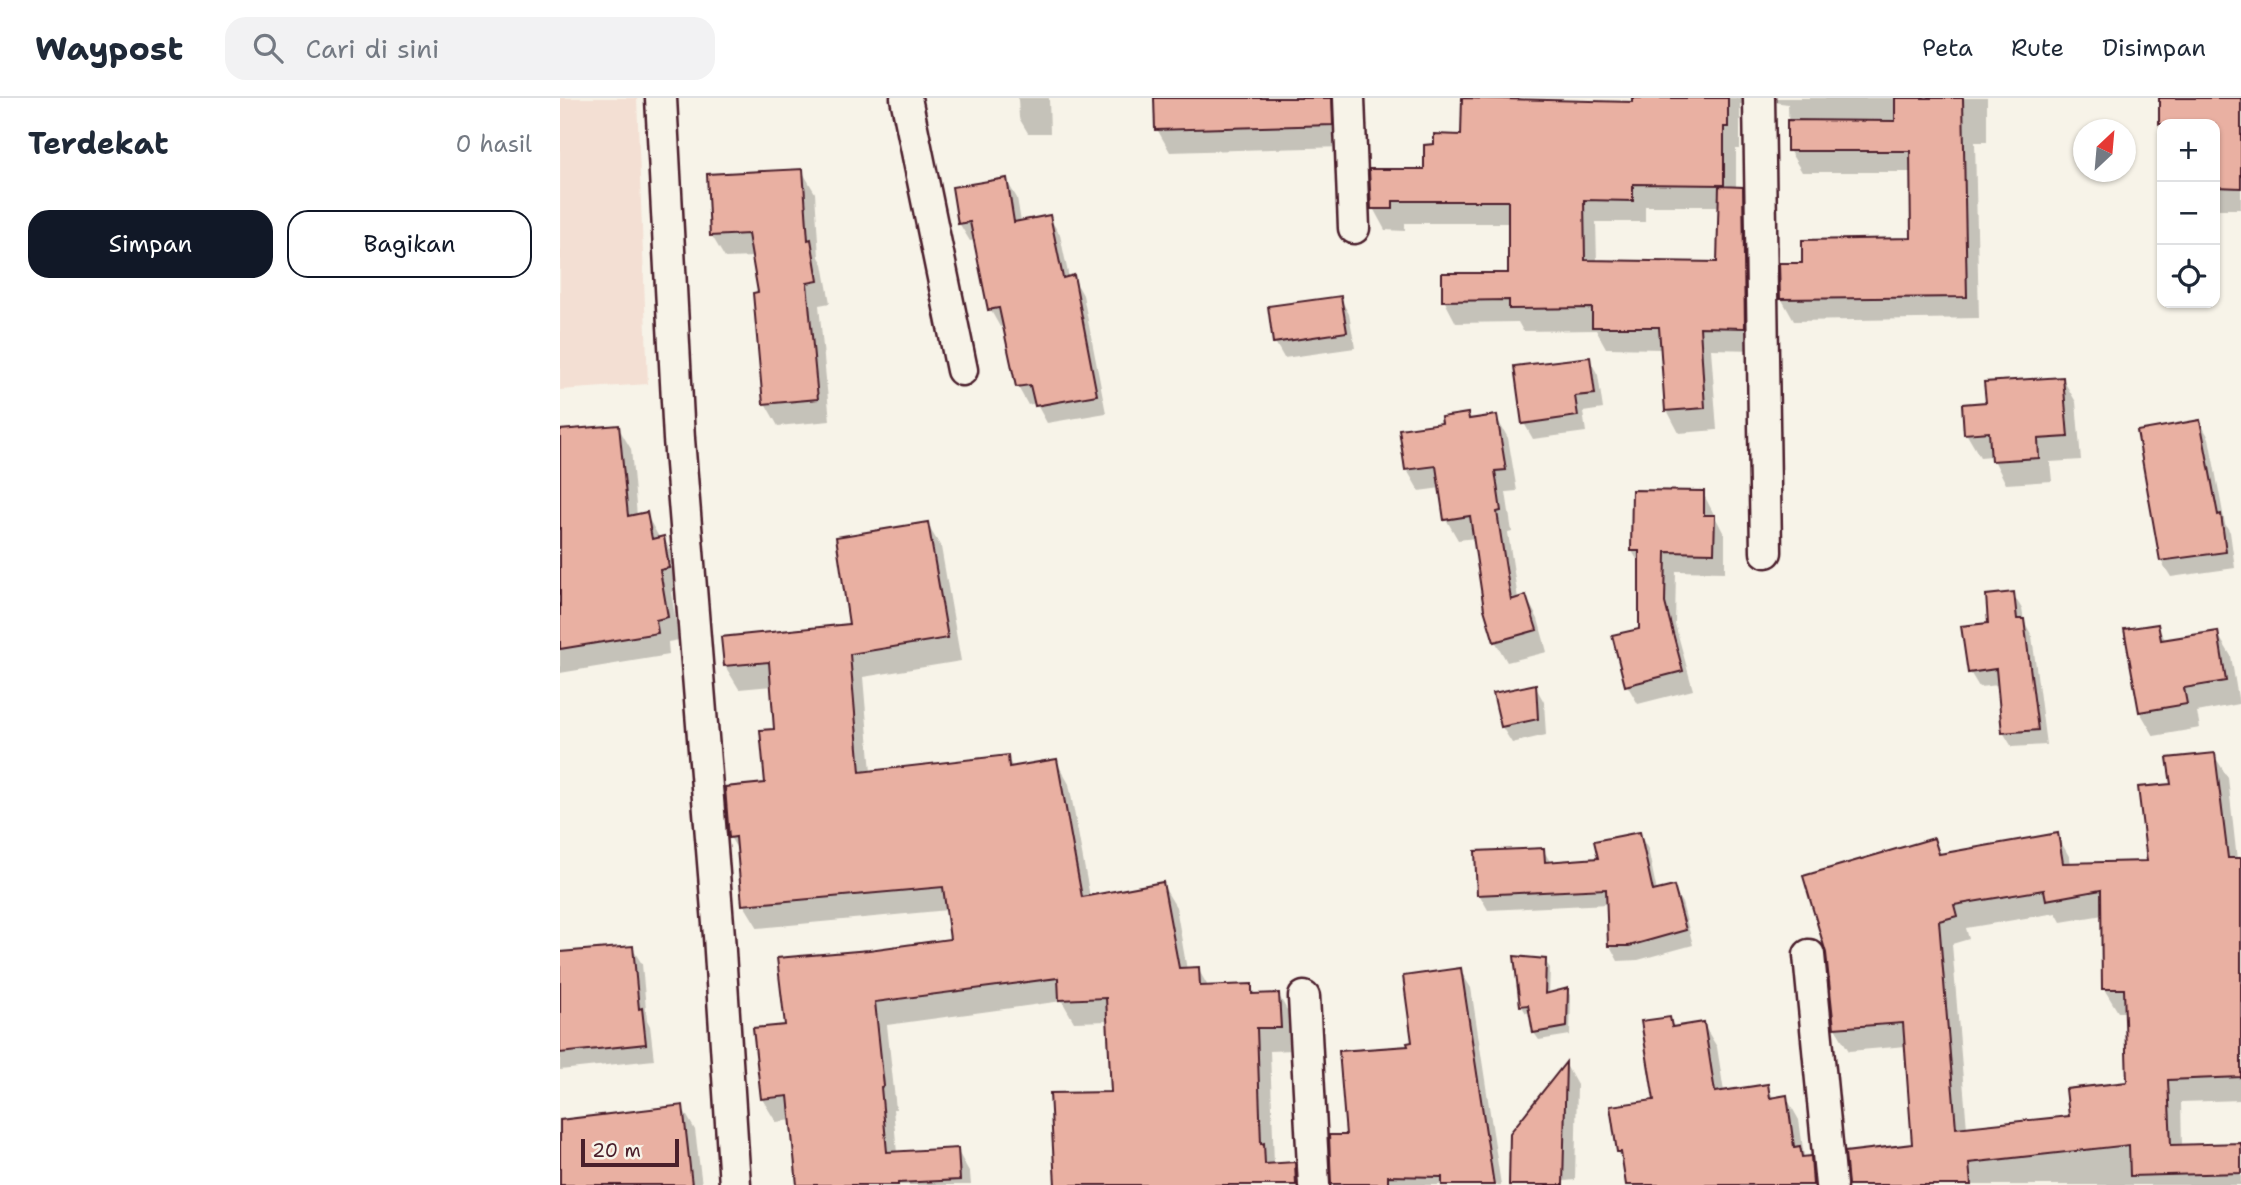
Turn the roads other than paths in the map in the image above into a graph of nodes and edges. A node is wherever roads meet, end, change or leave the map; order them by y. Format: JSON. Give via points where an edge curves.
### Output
{"nodes":[{"id":1,"x":661,"y":98,"type":"edge"},
{"id":2,"x":906,"y":98,"type":"edge"},
{"id":3,"x":1349,"y":98,"type":"edge"},
{"id":4,"x":1759,"y":98,"type":"edge"},
{"id":5,"x":1354,"y":228,"type":"dead end"},
{"id":6,"x":962,"y":370,"type":"dead end"},
{"id":7,"x":1766,"y":552,"type":"dead end"},
{"id":8,"x":1809,"y":955,"type":"dead end"},
{"id":9,"x":1304,"y":998,"type":"dead end"},
{"id":10,"x":735,"y":1185,"type":"edge"},
{"id":11,"x":1314,"y":1185,"type":"edge"},
{"id":12,"x":1832,"y":1185,"type":"edge"}],
"edges":[{"from":1,"to":10,"type":"street","via":[[679,439]]},
{"from":2,"to":6,"type":"street"},
{"from":3,"to":5,"type":"street"},
{"from":4,"to":7,"type":"street"},
{"from":8,"to":12,"type":"street"},
{"from":9,"to":11,"type":"street"}]}
